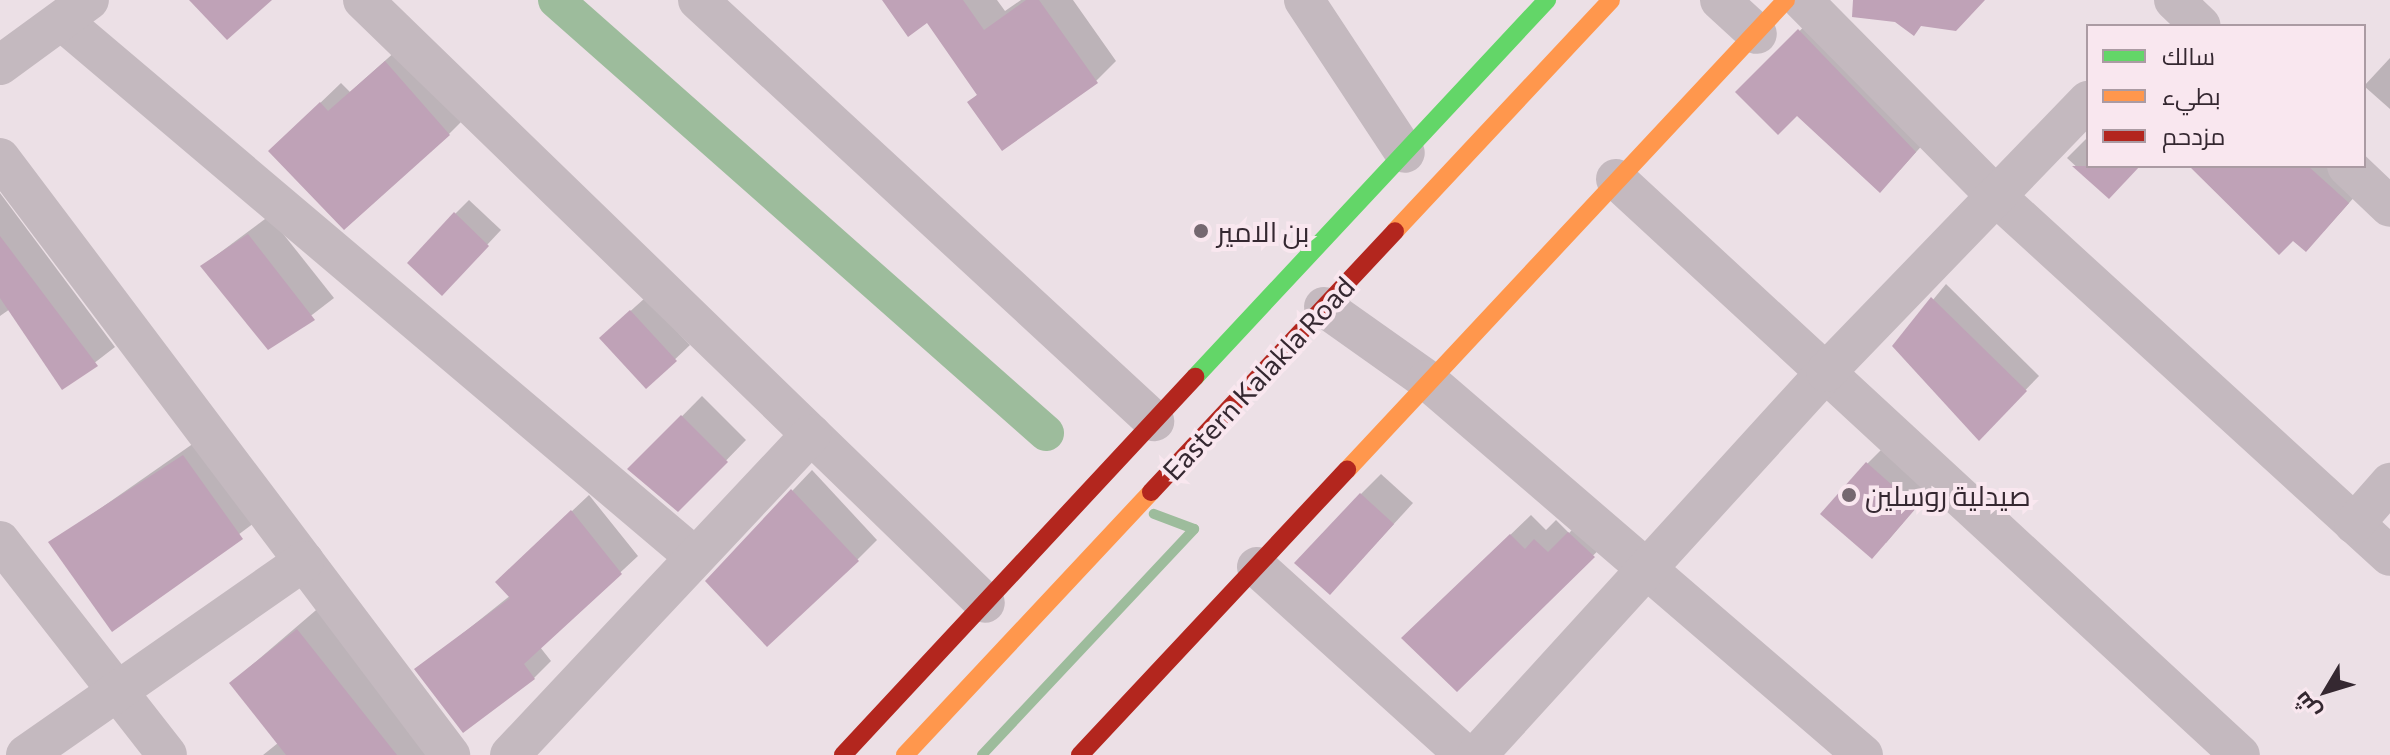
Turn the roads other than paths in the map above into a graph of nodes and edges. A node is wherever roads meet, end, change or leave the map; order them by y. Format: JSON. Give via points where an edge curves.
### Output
{"nodes":[{"id":1,"x":363,"y":0,"type":"edge"},
{"id":2,"x":698,"y":0,"type":"edge"},
{"id":3,"x":1304,"y":0,"type":"edge"},
{"id":4,"x":1547,"y":0,"type":"edge"},
{"id":5,"x":1611,"y":0,"type":"edge"},
{"id":6,"x":1720,"y":0,"type":"edge"},
{"id":7,"x":1786,"y":0,"type":"edge"},
{"id":8,"x":1802,"y":0,"type":"edge"},
{"id":9,"x":75,"y":10,"type":"edge"},
{"id":10,"x":1757,"y":34,"type":"junction"},
{"id":11,"x":0,"y":65,"type":"edge"},
{"id":12,"x":2086,"y":103,"type":"edge"},
{"id":13,"x":1405,"y":153,"type":"junction"},
{"id":14,"x":0,"y":158,"type":"edge"},
{"id":15,"x":2349,"y":168,"type":"edge"},
{"id":16,"x":1616,"y":179,"type":"junction"},
{"id":17,"x":1999,"y":199,"type":"junction"},
{"id":18,"x":2390,"y":207,"type":"edge"},
{"id":19,"x":1324,"y":307,"type":"junction"},
{"id":20,"x":1826,"y":372,"type":"junction"},
{"id":21,"x":1427,"y":380,"type":"junction"},
{"id":22,"x":1154,"y":421,"type":"junction"},
{"id":23,"x":811,"y":434,"type":"junction"},
{"id":24,"x":2390,"y":483,"type":"edge"},
{"id":25,"x":2354,"y":524,"type":"junction"},
{"id":26,"x":0,"y":541,"type":"edge"},
{"id":27,"x":2390,"y":556,"type":"edge"},
{"id":28,"x":695,"y":557,"type":"junction"},
{"id":29,"x":304,"y":561,"type":"junction"},
{"id":30,"x":1257,"y":567,"type":"junction"},
{"id":31,"x":1649,"y":570,"type":"junction"},
{"id":32,"x":985,"y":603,"type":"junction"},
{"id":33,"x":115,"y":688,"type":"junction"},
{"id":34,"x":26,"y":755,"type":"edge"},
{"id":35,"x":167,"y":755,"type":"edge"},
{"id":36,"x":450,"y":755,"type":"edge"},
{"id":37,"x":510,"y":755,"type":"edge"},
{"id":38,"x":843,"y":755,"type":"edge"},
{"id":39,"x":905,"y":755,"type":"edge"},
{"id":40,"x":1081,"y":755,"type":"edge"},
{"id":41,"x":1465,"y":755,"type":"edge"},
{"id":42,"x":1477,"y":755,"type":"edge"},
{"id":43,"x":1863,"y":755,"type":"edge"},
{"id":44,"x":2240,"y":755,"type":"edge"}],
"edges":[{"from":1,"to":23,"type":"street"},
{"from":2,"to":22,"type":"street"},
{"from":3,"to":13,"type":"street"},
{"from":4,"to":13,"type":"street","name":"Eastern Kalakla Road"},
{"from":5,"to":19,"type":"street","name":"Eastern Kalakla Road"},
{"from":6,"to":10,"type":"street"},
{"from":7,"to":10,"type":"street"},
{"from":8,"to":17,"type":"street"},
{"from":9,"to":11,"type":"street"},
{"from":9,"to":28,"type":"street"},
{"from":10,"to":16,"type":"street"},
{"from":12,"to":17,"type":"street"},
{"from":13,"to":22,"type":"street","name":"Eastern Kalakla Road"},
{"from":14,"to":29,"type":"street"},
{"from":15,"to":18,"type":"street"},
{"from":16,"to":20,"type":"street"},
{"from":16,"to":21,"type":"street"},
{"from":17,"to":20,"type":"street"},
{"from":17,"to":25,"type":"street"},
{"from":19,"to":21,"type":"street"},
{"from":19,"to":39,"type":"street","name":"Eastern Kalakla Road"},
{"from":20,"to":31,"type":"street"},
{"from":20,"to":44,"type":"street"},
{"from":21,"to":30,"type":"street"},
{"from":21,"to":31,"type":"street"},
{"from":22,"to":32,"type":"street","name":"Eastern Kalakla Road"},
{"from":23,"to":28,"type":"street"},
{"from":23,"to":32,"type":"street"},
{"from":24,"to":25,"type":"street"},
{"from":25,"to":27,"type":"street"},
{"from":26,"to":33,"type":"street"},
{"from":28,"to":37,"type":"street"},
{"from":29,"to":33,"type":"street"},
{"from":29,"to":36,"type":"street"},
{"from":30,"to":40,"type":"street"},
{"from":30,"to":41,"type":"street"},
{"from":31,"to":42,"type":"street"},
{"from":31,"to":43,"type":"street"},
{"from":32,"to":38,"type":"street","name":"Eastern Kalakla Road"},
{"from":33,"to":34,"type":"street"},
{"from":33,"to":35,"type":"street"}]}
